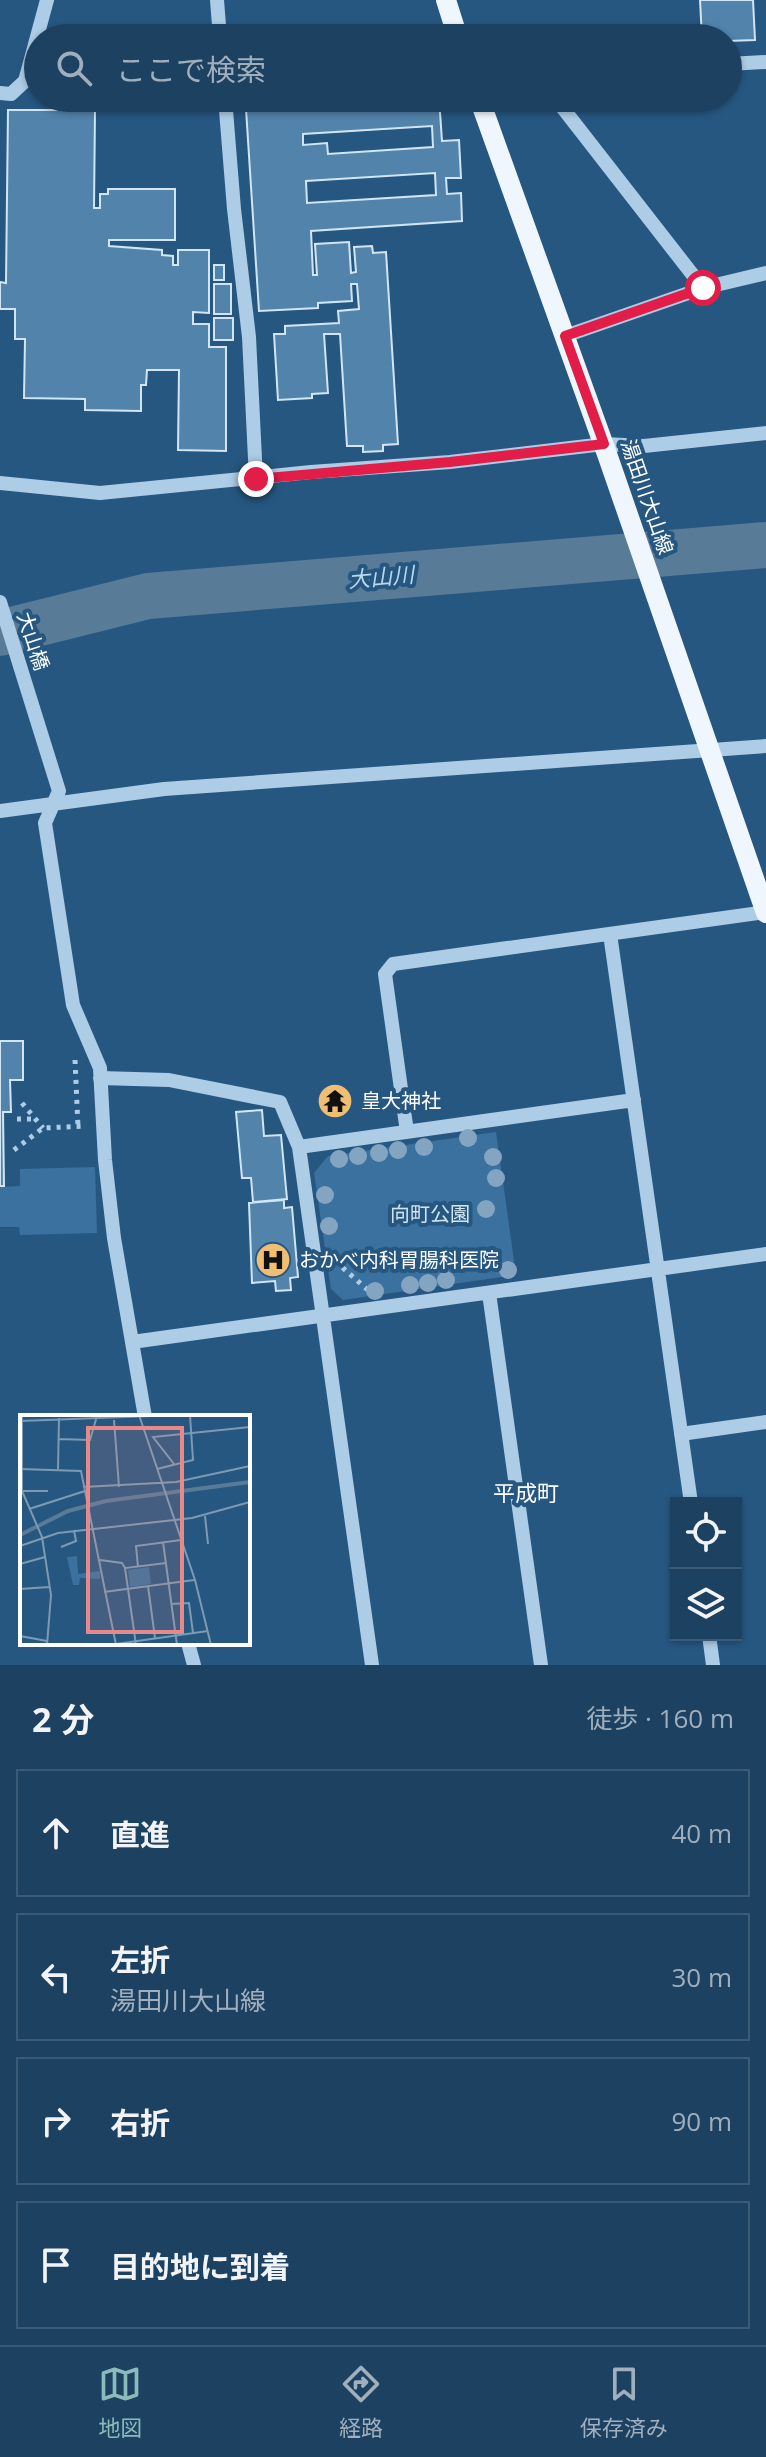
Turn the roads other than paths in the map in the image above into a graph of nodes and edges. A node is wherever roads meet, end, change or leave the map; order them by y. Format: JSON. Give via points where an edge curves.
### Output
{"nodes":[{"id":1,"x":47,"y":0,"type":"edge"},
{"id":2,"x":217,"y":0,"type":"edge"},
{"id":3,"x":446,"y":0,"type":"edge"},
{"id":4,"x":40,"y":24,"type":"edge"},
{"id":5,"x":219,"y":24,"type":"edge"},
{"id":6,"x":454,"y":24,"type":"edge"},
{"id":7,"x":766,"y":62,"type":"edge"},
{"id":8,"x":742,"y":63,"type":"edge"},
{"id":9,"x":24,"y":82,"type":"edge"},
{"id":10,"x":0,"y":93,"type":"edge"},
{"id":11,"x":226,"y":112,"type":"edge"},
{"id":12,"x":484,"y":112,"type":"edge"},
{"id":13,"x":566,"y":112,"type":"edge"},
{"id":14,"x":766,"y":273,"type":"edge"},
{"id":15,"x":703,"y":288,"type":"junction"},
{"id":16,"x":565,"y":336,"type":"junction"},
{"id":17,"x":766,"y":433,"type":"edge"},
{"id":18,"x":605,"y":449,"type":"junction"},
{"id":19,"x":256,"y":479,"type":"junction"},
{"id":20,"x":0,"y":483,"type":"edge"},
{"id":21,"x":0,"y":602,"type":"edge"},
{"id":22,"x":766,"y":746,"type":"edge"},
{"id":23,"x":709,"y":752,"type":"junction"},
{"id":24,"x":54,"y":803,"type":"junction"},
{"id":25,"x":0,"y":811,"type":"edge"},
{"id":26,"x":766,"y":913,"type":"edge"},
{"id":27,"x":610,"y":934,"type":"junction"},
{"id":28,"x":100,"y":1078,"type":"junction"},
{"id":29,"x":634,"y":1100,"type":"junction"},
{"id":30,"x":407,"y":1132,"type":"junction"},
{"id":31,"x":299,"y":1147,"type":"junction"},
{"id":32,"x":766,"y":1254,"type":"edge"},
{"id":33,"x":658,"y":1269,"type":"junction"},
{"id":34,"x":489,"y":1293,"type":"junction"},
{"id":35,"x":323,"y":1316,"type":"junction"},
{"id":36,"x":132,"y":1342,"type":"junction"},
{"id":37,"x":145,"y":1415,"type":"edge"},
{"id":38,"x":766,"y":1422,"type":"edge"},
{"id":39,"x":681,"y":1434,"type":"junction"},
{"id":40,"x":690,"y":1497,"type":"edge"},
{"id":41,"x":710,"y":1641,"type":"edge"},
{"id":42,"x":189,"y":1645,"type":"edge"},
{"id":43,"x":194,"y":1665,"type":"edge"},
{"id":44,"x":372,"y":1665,"type":"edge"},
{"id":45,"x":541,"y":1665,"type":"edge"},
{"id":46,"x":713,"y":1665,"type":"edge"}],
"edges":[{"from":1,"to":4,"type":"street"},
{"from":2,"to":5,"type":"street"},
{"from":3,"to":6,"type":"main road"},
{"from":7,"to":8,"type":"street"},
{"from":9,"to":10,"type":"street","via":[[11,94]]},
{"from":11,"to":19,"type":"street","via":[[249,337]]},
{"from":12,"to":16,"type":"main road","name":"湯田川大山線"},
{"from":13,"to":15,"type":"street"},
{"from":14,"to":15,"type":"street"},
{"from":15,"to":16,"type":"street"},
{"from":16,"to":18,"type":"main road","name":"湯田川大山線"},
{"from":17,"to":18,"type":"street"},
{"from":18,"to":19,"type":"street"},
{"from":18,"to":23,"type":"main road","name":"湯田川大山線"},
{"from":19,"to":20,"type":"street","via":[[100,493]]},
{"from":21,"to":24,"type":"street","name":"大山橋","via":[[59,791]]},
{"from":22,"to":23,"type":"street"},
{"from":23,"to":24,"type":"street","via":[[164,789]]},
{"from":23,"to":26,"type":"main road","name":"湯田川大山線"},
{"from":24,"to":25,"type":"street"},
{"from":24,"to":28,"type":"street","name":"大山橋","via":[[45,823],[73,1005]]},
{"from":26,"to":27,"type":"street"},
{"from":27,"to":29,"type":"street"},
{"from":27,"to":30,"type":"street","via":[[393,964],[385,974]]},
{"from":28,"to":31,"type":"street","via":[[169,1080],[280,1102]]},
{"from":28,"to":36,"type":"street","name":"大山橋","via":[[114,1238]]},
{"from":29,"to":30,"type":"street"},
{"from":29,"to":33,"type":"street"},
{"from":30,"to":31,"type":"street"},
{"from":31,"to":35,"type":"street"},
{"from":32,"to":33,"type":"street"},
{"from":33,"to":34,"type":"street"},
{"from":33,"to":39,"type":"street"},
{"from":34,"to":35,"type":"street"},
{"from":34,"to":45,"type":"street"},
{"from":35,"to":36,"type":"street"},
{"from":35,"to":44,"type":"street"},
{"from":36,"to":37,"type":"street","name":"大山橋"},
{"from":38,"to":39,"type":"street"},
{"from":39,"to":40,"type":"street"},
{"from":41,"to":46,"type":"street"},
{"from":42,"to":43,"type":"street"}]}
